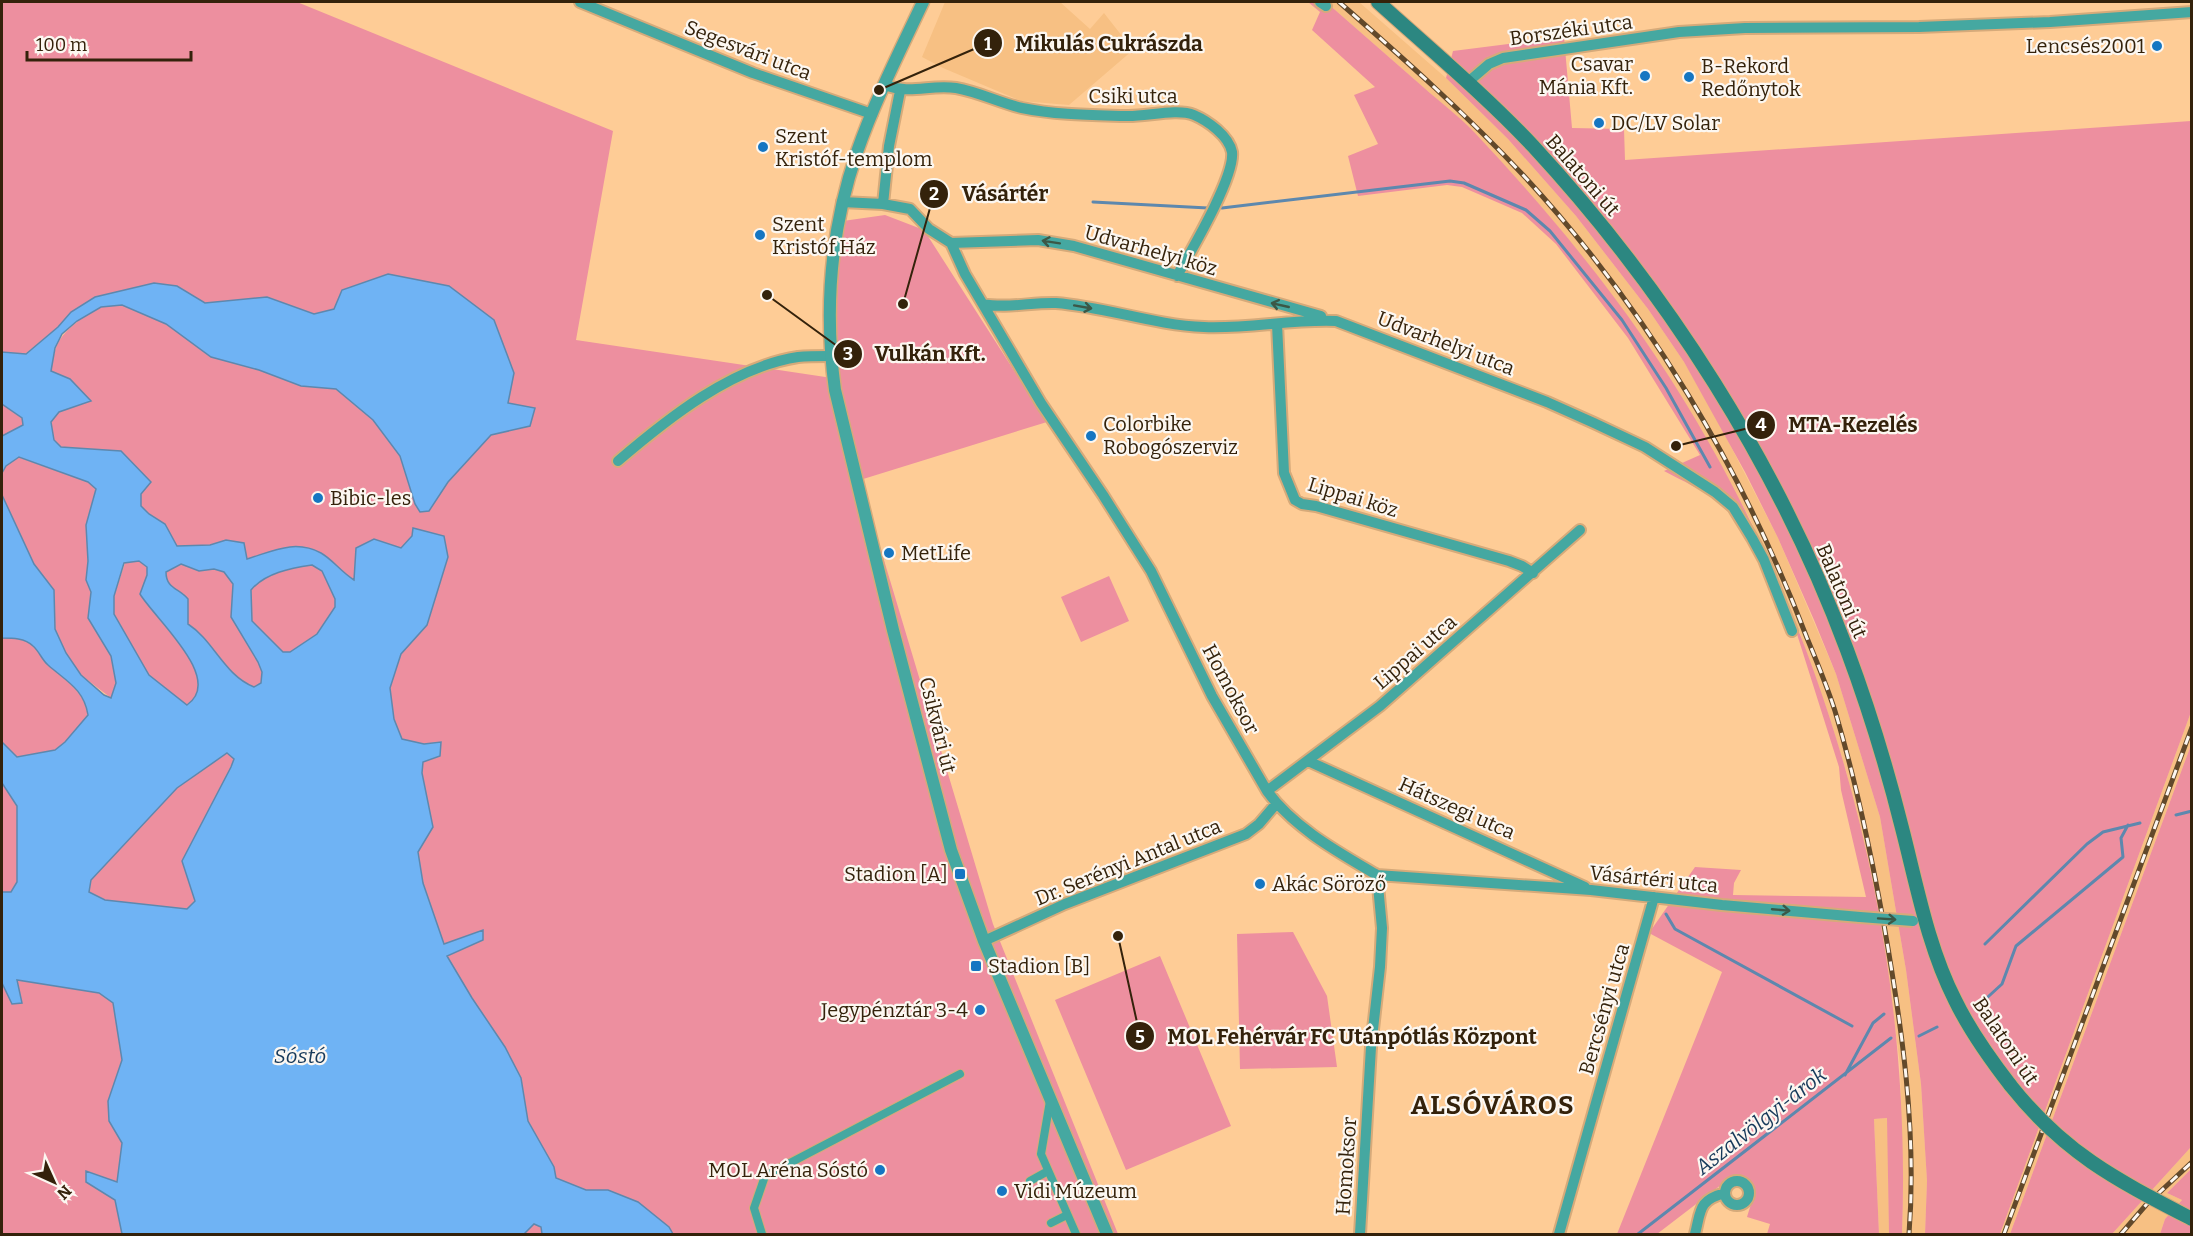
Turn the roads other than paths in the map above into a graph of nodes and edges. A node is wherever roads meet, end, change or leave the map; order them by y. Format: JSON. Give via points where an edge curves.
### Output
{"nodes":[{"id":1,"x":583,"y":2,"type":"edge"},
{"id":2,"x":923,"y":2,"type":"edge"},
{"id":3,"x":1378,"y":2,"type":"edge"},
{"id":4,"x":2192,"y":12,"type":"edge"},
{"id":5,"x":1468,"y":82,"type":"junction"},
{"id":6,"x":885,"y":85,"type":"junction"},
{"id":7,"x":900,"y":91,"type":"junction"},
{"id":8,"x":872,"y":114,"type":"junction"},
{"id":9,"x":842,"y":202,"type":"junction"},
{"id":10,"x":883,"y":204,"type":"junction"},
{"id":11,"x":951,"y":243,"type":"junction"},
{"id":12,"x":1178,"y":276,"type":"junction"},
{"id":13,"x":983,"y":304,"type":"junction"},
{"id":14,"x":1336,"y":321,"type":"junction"},
{"id":15,"x":1277,"y":324,"type":"junction"},
{"id":16,"x":830,"y":356,"type":"junction"},
{"id":17,"x":618,"y":461,"type":"dead end"},
{"id":18,"x":1580,"y":530,"type":"dead end"},
{"id":19,"x":1533,"y":573,"type":"junction"},
{"id":20,"x":1792,"y":631,"type":"dead end"},
{"id":21,"x":1308,"y":761,"type":"junction"},
{"id":22,"x":1267,"y":791,"type":"junction"},
{"id":23,"x":1276,"y":804,"type":"junction"},
{"id":24,"x":1377,"y":875,"type":"junction"},
{"id":25,"x":1591,"y":890,"type":"junction"},
{"id":26,"x":1654,"y":897,"type":"junction"},
{"id":27,"x":1920,"y":921,"type":"junction"},
{"id":28,"x":984,"y":941,"type":"junction"},
{"id":29,"x":960,"y":1074,"type":"dead end"},
{"id":30,"x":1050,"y":1099,"type":"junction"},
{"id":31,"x":1048,"y":1171,"type":"junction"},
{"id":32,"x":1030,"y":1181,"type":"dead end"},
{"id":33,"x":1725,"y":1193,"type":"dead end"},
{"id":34,"x":1067,"y":1215,"type":"junction"},
{"id":35,"x":2192,"y":1219,"type":"edge"},
{"id":36,"x":1051,"y":1223,"type":"dead end"},
{"id":37,"x":762,"y":1234,"type":"edge"},
{"id":38,"x":1076,"y":1234,"type":"edge"},
{"id":39,"x":1107,"y":1234,"type":"edge"},
{"id":40,"x":1360,"y":1234,"type":"edge"},
{"id":41,"x":1559,"y":1234,"type":"edge"},
{"id":42,"x":1695,"y":1234,"type":"edge"}],
"edges":[{"from":1,"to":8,"type":"street","name":"Segesvári utca","via":[[753,73]]},
{"from":2,"to":6,"type":"street","name":"Csikvári út"},
{"from":3,"to":5,"type":"main road","name":"Balatoni út"},
{"from":4,"to":5,"type":"street","name":"Borszéki utca","via":[[2050,22],[1919,27],[1784,26],[1679,32],[1503,58]]},
{"from":5,"to":27,"type":"main road","name":"Balatoni út","via":[[1540,154],[1618,247],[1699,359],[1760,462],[1808,558],[1848,653],[1878,740]]},
{"from":6,"to":7,"type":"street","name":"Csiki utca"},
{"from":6,"to":8,"type":"street","name":"Csikvári út"},
{"from":7,"to":10,"type":"street"},
{"from":7,"to":12,"type":"street","name":"Csiki utca","via":[[958,88],[1021,108],[1069,114],[1138,116],[1183,112],[1213,127],[1227,140],[1232,151],[1231,165]]},
{"from":8,"to":9,"type":"street","name":"Csikvári út"},
{"from":9,"to":10,"type":"street"},
{"from":9,"to":16,"type":"street","name":"Csikvári út","via":[[831,274]]},
{"from":10,"to":11,"type":"street","via":[[910,209],[929,229]]},
{"from":12,"to":11,"type":"street","name":"Udvarhelyi köz","one_way":true,"via":[[1096,251],[1038,240]]},
{"from":11,"to":13,"type":"street","name":"Homoksor"},
{"from":14,"to":12,"type":"street","name":"Udvarhelyi köz","one_way":true},
{"from":13,"to":15,"type":"street","name":"Udvarhelyi utca","one_way":true,"via":[[1054,303],[1154,322],[1206,327]]},
{"from":13,"to":22,"type":"street","name":"Homoksor","via":[[1041,404],[1150,571],[1212,696]]},
{"from":14,"to":15,"type":"street","name":"Udvarhelyi utca"},
{"from":14,"to":20,"type":"street","name":"Udvarhelyi utca","via":[[1594,423],[1645,447],[1715,492],[1732,507],[1752,538]]},
{"from":15,"to":19,"type":"street","name":"Lippai köz","via":[[1284,473],[1295,500],[1509,561]]},
{"from":16,"to":17,"type":"street","via":[[797,357],[740,376],[674,417]]},
{"from":16,"to":28,"type":"street","name":"Csikvári út","via":[[842,424],[933,785],[951,850]]},
{"from":18,"to":19,"type":"street","name":"Lippai utca"},
{"from":19,"to":21,"type":"street","name":"Lippai utca","via":[[1380,706]]},
{"from":21,"to":22,"type":"street","name":"Lippai utca"},
{"from":21,"to":25,"type":"street","name":"Hátszegi utca"},
{"from":22,"to":23,"type":"street","name":"Homoksor"},
{"from":23,"to":24,"type":"street","name":"Homoksor","via":[[1330,848]]},
{"from":23,"to":28,"type":"street","name":"Dr. Serényi Antal utca","via":[[1246,834],[1065,904]]},
{"from":24,"to":25,"type":"street","name":"Vásártéri utca"},
{"from":24,"to":40,"type":"street","name":"Homoksor","via":[[1382,928]]},
{"from":25,"to":26,"type":"street","name":"Vásártéri utca"},
{"from":26,"to":27,"type":"street","name":"Vásártéri utca","one_way":true,"bridge":true},
{"from":26,"to":41,"type":"street","name":"Bercsényi utca"},
{"from":27,"to":35,"type":"main road","name":"Balatoni út","bridge":true,"via":[[1954,1000],[1981,1045],[2050,1131],[2110,1176]]},
{"from":28,"to":30,"type":"street","name":"Csikvári út"},
{"from":29,"to":37,"type":"street","via":[[765,1176],[754,1208]]},
{"from":30,"to":31,"type":"street","via":[[1041,1154]]},
{"from":30,"to":39,"type":"street","name":"Csikvári út"},
{"from":31,"to":32,"type":"street"},
{"from":31,"to":34,"type":"street"},
{"from":33,"to":42,"type":"street","via":[[1712,1197],[1703,1206]]},
{"from":34,"to":36,"type":"street"},
{"from":34,"to":38,"type":"street"}]}
